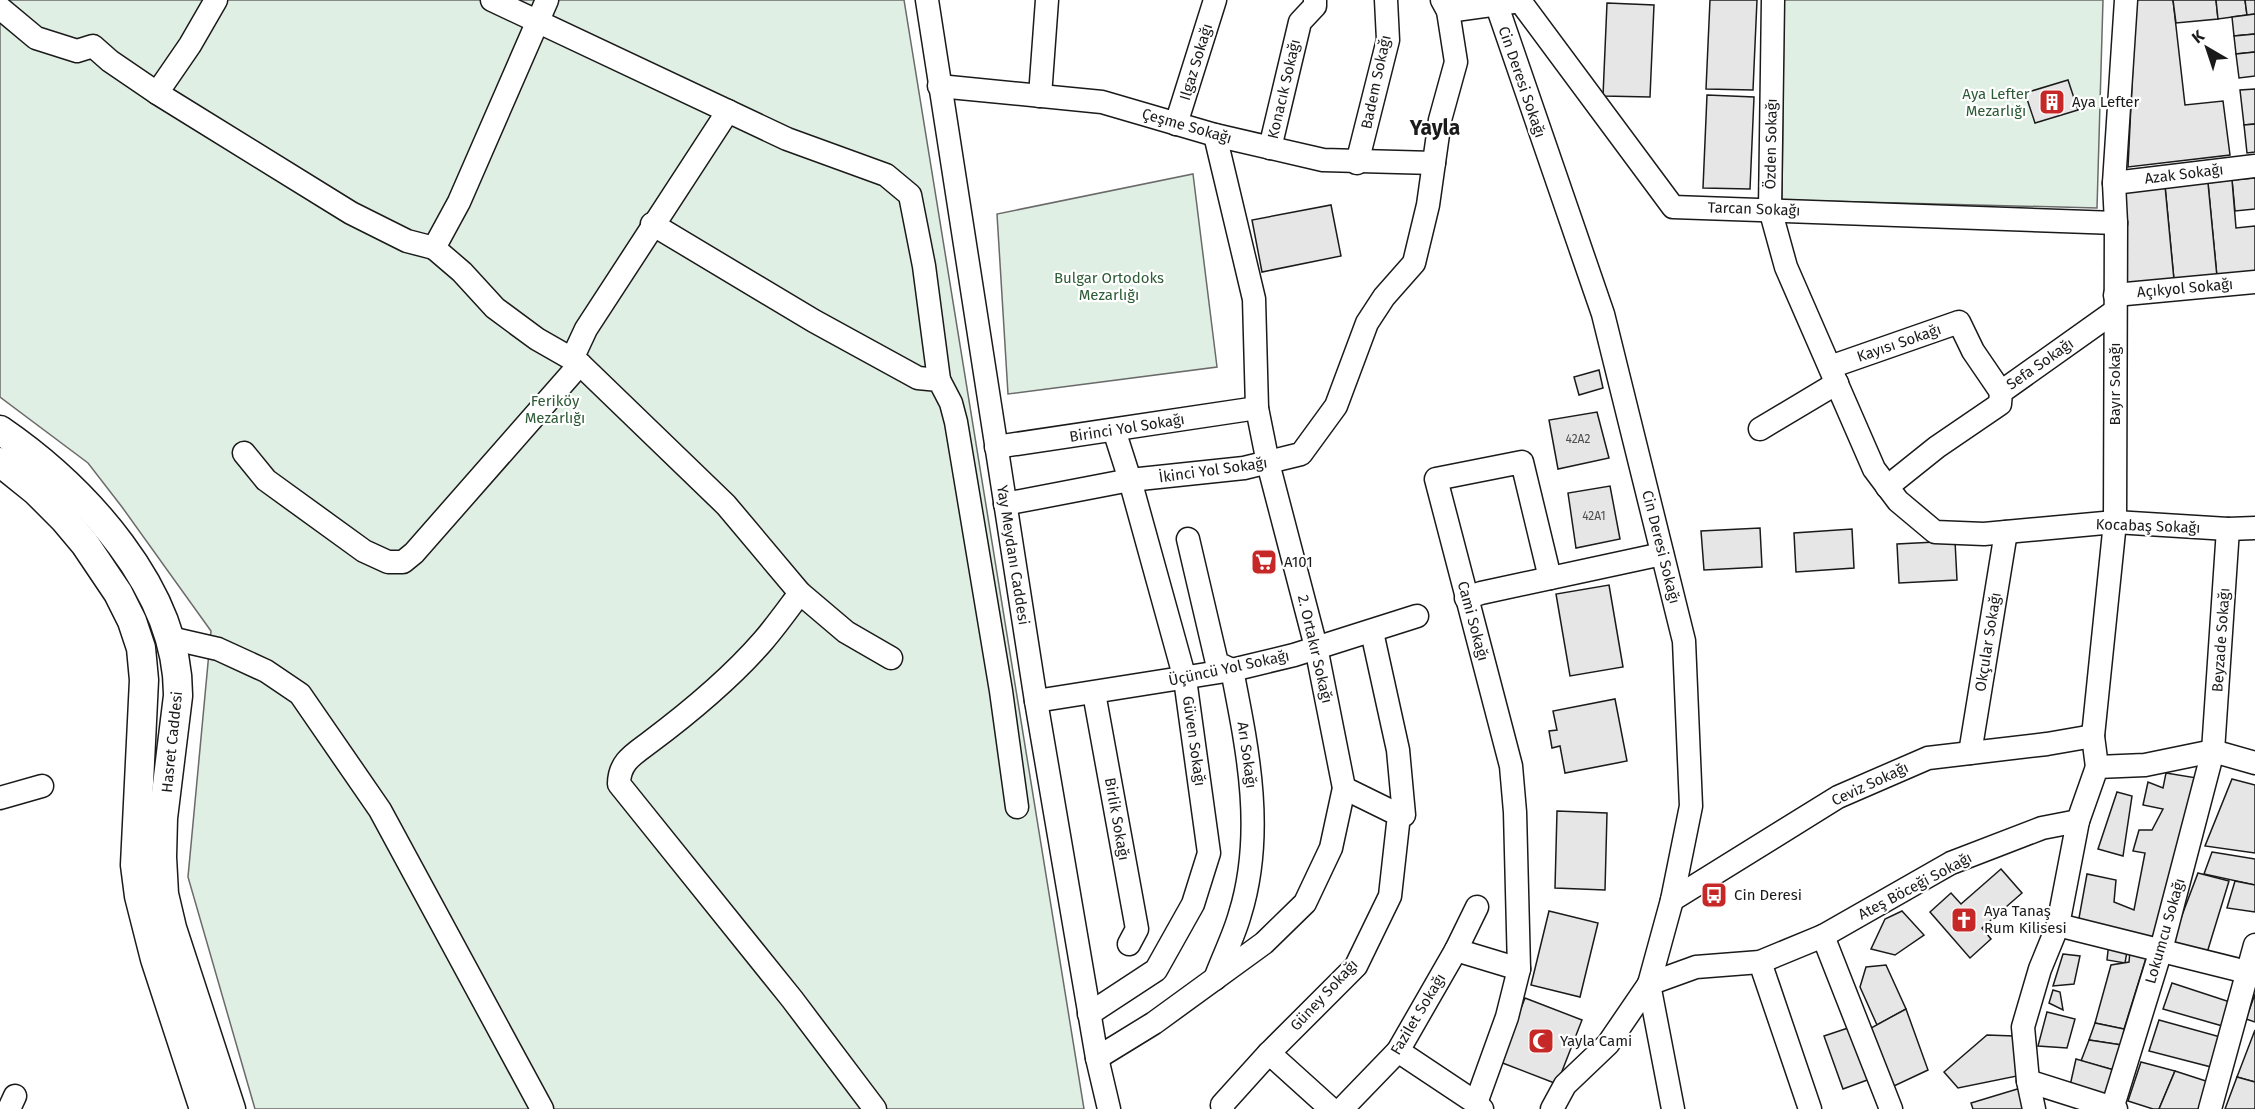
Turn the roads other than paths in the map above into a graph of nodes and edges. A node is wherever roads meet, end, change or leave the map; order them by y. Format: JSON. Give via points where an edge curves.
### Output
{"nodes":[{"id":1,"x":216,"y":0,"type":"edge"},
{"id":2,"x":492,"y":0,"type":"edge"},
{"id":3,"x":547,"y":0,"type":"edge"},
{"id":4,"x":927,"y":0,"type":"edge"},
{"id":5,"x":1047,"y":0,"type":"edge"},
{"id":6,"x":1215,"y":0,"type":"edge"},
{"id":7,"x":1315,"y":0,"type":"edge"},
{"id":8,"x":1386,"y":0,"type":"edge"},
{"id":9,"x":1773,"y":0,"type":"edge"},
{"id":10,"x":2126,"y":0,"type":"edge"},
{"id":11,"x":1495,"y":2,"type":"edge"},
{"id":12,"x":1445,"y":6,"type":"edge"},
{"id":13,"x":0,"y":8,"type":"edge"},
{"id":14,"x":538,"y":22,"type":"junction"},
{"id":15,"x":939,"y":86,"type":"junction"},
{"id":16,"x":157,"y":93,"type":"junction"},
{"id":17,"x":1040,"y":96,"type":"junction"},
{"id":18,"x":728,"y":111,"type":"junction"},
{"id":19,"x":1176,"y":124,"type":"junction"},
{"id":20,"x":1215,"y":135,"type":"junction"},
{"id":21,"x":1270,"y":148,"type":"junction"},
{"id":22,"x":1357,"y":163,"type":"junction"},
{"id":23,"x":1434,"y":163,"type":"junction"},
{"id":24,"x":2255,"y":166,"type":"edge"},
{"id":25,"x":2114,"y":183,"type":"junction"},
{"id":26,"x":1770,"y":209,"type":"junction"},
{"id":27,"x":2116,"y":223,"type":"junction"},
{"id":28,"x":652,"y":224,"type":"junction"},
{"id":29,"x":434,"y":248,"type":"junction"},
{"id":30,"x":2255,"y":282,"type":"edge"},
{"id":31,"x":2115,"y":303,"type":"junction"},
{"id":32,"x":576,"y":362,"type":"junction"},
{"id":33,"x":1833,"y":375,"type":"junction"},
{"id":34,"x":939,"y":380,"type":"junction"},
{"id":35,"x":2001,"y":392,"type":"junction"},
{"id":36,"x":1257,"y":408,"type":"junction"},
{"id":37,"x":1760,"y":429,"type":"dead end"},
{"id":38,"x":0,"y":430,"type":"edge"},
{"id":39,"x":1114,"y":430,"type":"junction"},
{"id":40,"x":996,"y":447,"type":"junction"},
{"id":41,"x":244,"y":453,"type":"dead end"},
{"id":42,"x":0,"y":462,"type":"edge"},
{"id":43,"x":1268,"y":463,"type":"junction"},
{"id":44,"x":1130,"y":480,"type":"junction"},
{"id":45,"x":1887,"y":487,"type":"junction"},
{"id":46,"x":1005,"y":504,"type":"junction"},
{"id":47,"x":2115,"y":522,"type":"junction"},
{"id":48,"x":2255,"y":528,"type":"edge"},
{"id":49,"x":2228,"y":529,"type":"junction"},
{"id":50,"x":2006,"y":532,"type":"junction"},
{"id":51,"x":1188,"y":539,"type":"dead end"},
{"id":52,"x":1662,"y":554,"type":"junction"},
{"id":53,"x":1550,"y":578,"type":"junction"},
{"id":54,"x":800,"y":593,"type":"junction"},
{"id":55,"x":1466,"y":598,"type":"junction"},
{"id":56,"x":1417,"y":616,"type":"dead end"},
{"id":57,"x":1372,"y":632,"type":"junction"},
{"id":58,"x":170,"y":638,"type":"junction"},
{"id":59,"x":1316,"y":647,"type":"junction"},
{"id":60,"x":141,"y":648,"type":"junction"},
{"id":61,"x":891,"y":658,"type":"dead end"},
{"id":62,"x":1232,"y":670,"type":"junction"},
{"id":63,"x":1185,"y":679,"type":"junction"},
{"id":64,"x":1094,"y":693,"type":"junction"},
{"id":65,"x":1036,"y":701,"type":"junction"},
{"id":66,"x":2093,"y":736,"type":"junction"},
{"id":67,"x":2213,"y":752,"type":"junction"},
{"id":68,"x":1970,"y":753,"type":"junction"},
{"id":69,"x":2255,"y":763,"type":"edge"},
{"id":70,"x":2097,"y":767,"type":"junction"},
{"id":71,"x":42,"y":786,"type":"dead end"},
{"id":72,"x":1344,"y":788,"type":"junction"},
{"id":73,"x":0,"y":798,"type":"edge"},
{"id":74,"x":1017,"y":807,"type":"dead end"},
{"id":75,"x":1404,"y":815,"type":"dead end"},
{"id":76,"x":2078,"y":821,"type":"junction"},
{"id":77,"x":1672,"y":900,"type":"junction"},
{"id":78,"x":1477,"y":907,"type":"dead end"},
{"id":79,"x":2058,"y":925,"type":"junction"},
{"id":80,"x":1823,"y":936,"type":"junction"},
{"id":81,"x":1129,"y":944,"type":"dead end"},
{"id":82,"x":2255,"y":945,"type":"edge"},
{"id":83,"x":1456,"y":950,"type":"junction"},
{"id":84,"x":2161,"y":950,"type":"junction"},
{"id":85,"x":1761,"y":962,"type":"junction"},
{"id":86,"x":1519,"y":969,"type":"junction"},
{"id":87,"x":2252,"y":973,"type":"edge"},
{"id":88,"x":1215,"y":979,"type":"junction"},
{"id":89,"x":1649,"y":984,"type":"junction"},
{"id":90,"x":1089,"y":1014,"type":"junction"},
{"id":91,"x":1398,"y":1052,"type":"junction"},
{"id":92,"x":1269,"y":1053,"type":"junction"},
{"id":93,"x":1097,"y":1058,"type":"junction"},
{"id":94,"x":2028,"y":1081,"type":"junction"},
{"id":95,"x":1479,"y":1106,"type":"edge"},
{"id":96,"x":204,"y":1109,"type":"edge"},
{"id":97,"x":231,"y":1109,"type":"edge"},
{"id":98,"x":542,"y":1109,"type":"edge"},
{"id":99,"x":875,"y":1109,"type":"edge"},
{"id":100,"x":1109,"y":1109,"type":"edge"},
{"id":101,"x":1223,"y":1109,"type":"edge"},
{"id":102,"x":1331,"y":1109,"type":"edge"},
{"id":103,"x":1342,"y":1109,"type":"edge"},
{"id":104,"x":1552,"y":1109,"type":"edge"},
{"id":105,"x":1673,"y":1109,"type":"edge"},
{"id":106,"x":1810,"y":1109,"type":"edge"},
{"id":107,"x":1891,"y":1109,"type":"edge"},
{"id":108,"x":2034,"y":1109,"type":"edge"},
{"id":109,"x":2113,"y":1109,"type":"edge"},
{"id":110,"x":2210,"y":1109,"type":"edge"}],
"edges":[{"from":1,"to":16,"type":"street"},
{"from":2,"to":14,"type":"street"},
{"from":3,"to":14,"type":"street"},
{"from":4,"to":15,"type":"street","name":"Yay Meydanı Caddesi"},
{"from":5,"to":17,"type":"street"},
{"from":6,"to":19,"type":"street","name":"Ilgaz Sokağı"},
{"from":7,"to":21,"type":"street","name":"Konacık Sokağı","via":[[1315,6],[1300,22]]},
{"from":8,"to":22,"type":"street","name":"Badem Sokağı","via":[[1388,40]]},
{"from":9,"to":26,"type":"street","name":"Özden Sokağı"},
{"from":10,"to":25,"type":"street","name":"Bayır Sokağı"},
{"from":11,"to":12,"type":"street","name":"İkinci Yol Sokağı"},
{"from":11,"to":26,"type":"street","name":"Tarcan Sokağı","via":[[1520,1],[1673,207]]},
{"from":11,"to":52,"type":"street","name":"Cin Deresi Sokağı","via":[[1603,314]]},
{"from":12,"to":23,"type":"street","name":"İkinci Yol Sokağı","via":[[1456,62],[1440,120]]},
{"from":13,"to":16,"type":"street","via":[[36,38],[77,51],[93,46]]},
{"from":14,"to":18,"type":"street"},
{"from":14,"to":29,"type":"street","via":[[459,202]]},
{"from":15,"to":17,"type":"street","name":"Çeşme Sokağı"},
{"from":15,"to":40,"type":"street","name":"Yay Meydanı Caddesi"},
{"from":16,"to":29,"type":"street","via":[[351,213],[407,241]]},
{"from":17,"to":19,"type":"street","name":"Çeşme Sokağı","via":[[1102,102]]},
{"from":18,"to":28,"type":"street"},
{"from":18,"to":34,"type":"street","via":[[787,139],[886,175],[910,195]]},
{"from":19,"to":20,"type":"street","name":"Çeşme Sokağı"},
{"from":20,"to":21,"type":"street","name":"Çeşme Sokağı"},
{"from":20,"to":36,"type":"street","name":"2. Ortakır Sokağı","via":[[1254,299]]},
{"from":21,"to":22,"type":"street","name":"Çeşme Sokağı"},
{"from":22,"to":23,"type":"street","name":"Çeşme Sokağı"},
{"from":23,"to":43,"type":"street","name":"İkinci Yol Sokağı","via":[[1414,263],[1367,323],[1336,406],[1301,454]]},
{"from":24,"to":25,"type":"street","name":"Azak Sokağı"},
{"from":25,"to":27,"type":"street","name":"Bayır Sokağı"},
{"from":26,"to":27,"type":"street","name":"Tarcan Sokağı"},
{"from":26,"to":33,"type":"street","name":"Özden Sokağı","via":[[1786,267]]},
{"from":27,"to":31,"type":"street","name":"Bayır Sokağı"},
{"from":28,"to":32,"type":"street","via":[[586,329]]},
{"from":28,"to":34,"type":"street","via":[[918,378]]},
{"from":29,"to":32,"type":"street","via":[[495,308]]},
{"from":30,"to":31,"type":"street","name":"Açıkyol Sokağı"},
{"from":31,"to":35,"type":"street","name":"Sefa Sokağı"},
{"from":31,"to":47,"type":"street","name":"Bayır Sokağı"},
{"from":32,"to":41,"type":"street","via":[[444,520],[403,561],[388,562],[364,551],[266,480]]},
{"from":32,"to":54,"type":"street","via":[[726,505]]},
{"from":33,"to":35,"type":"street","name":"Kayısı Sokağı","via":[[1959,322]]},
{"from":33,"to":37,"type":"street"},
{"from":33,"to":45,"type":"street","name":"Özden Sokağı","via":[[1874,469]]},
{"from":34,"to":74,"type":"street","via":[[956,423],[1002,691]]},
{"from":35,"to":45,"type":"street","name":"Sefa Sokağı","via":[[2000,404]]},
{"from":36,"to":39,"type":"street","name":"Birinci Yol Sokağı"},
{"from":36,"to":43,"type":"street","name":"2. Ortakır Sokağı"},
{"from":38,"to":58,"type":"main road","name":"Hasret Caddesi","via":[[57,476],[114,537],[150,591]]},
{"from":39,"to":40,"type":"street","name":"Birinci Yol Sokağı"},
{"from":39,"to":44,"type":"street","name":"Güven Sokağı"},
{"from":40,"to":46,"type":"street","name":"Yay Meydanı Caddesi"},
{"from":42,"to":60,"type":"main road","name":"Hasret Caddesi","via":[[36,491],[85,544],[118,593]]},
{"from":43,"to":44,"type":"street","name":"İkinci Yol Sokağı"},
{"from":43,"to":59,"type":"street","name":"2. Ortakır Sokağı"},
{"from":44,"to":46,"type":"street","name":"İkinci Yol Sokağı"},
{"from":44,"to":63,"type":"street","name":"Güven Sokağı"},
{"from":45,"to":50,"type":"street","name":"Özden Sokağı","via":[[1935,532]]},
{"from":46,"to":65,"type":"street","name":"Yay Meydanı Caddesi"},
{"from":47,"to":49,"type":"street","name":"Kocabaş Sokağı"},
{"from":47,"to":50,"type":"street","name":"Kocabaş Sokağı"},
{"from":47,"to":66,"type":"street","name":"Bayır Sokağı"},
{"from":48,"to":49,"type":"street","name":"Kocabaş Sokağı"},
{"from":49,"to":67,"type":"street","name":"Beyzade Sokağı"},
{"from":50,"to":68,"type":"street","name":"Okçular Sokağı"},
{"from":51,"to":62,"type":"street","via":[[1217,663]]},
{"from":52,"to":53,"type":"street"},
{"from":52,"to":77,"type":"street","name":"Cin Deresi Sokağı","via":[[1684,641],[1691,806]]},
{"from":53,"to":55,"type":"street"},
{"from":53,"to":55,"type":"street","name":"Cami Sokağı","via":[[1522,462],[1436,479]]},
{"from":54,"to":61,"type":"street","via":[[846,632]]},
{"from":54,"to":99,"type":"street","via":[[764,640],[729,676],[622,766],[620,784]]},
{"from":55,"to":86,"type":"street","name":"Cami Sokağı","via":[[1511,766]]},
{"from":56,"to":57,"type":"street","name":"Üçüncü Yol Sokağı"},
{"from":57,"to":59,"type":"street","name":"Üçüncü Yol Sokağı"},
{"from":57,"to":75,"type":"street","via":[[1398,750]]},
{"from":58,"to":60,"type":"main road"},
{"from":58,"to":97,"type":"main road","name":"Hasret Caddesi","via":[[178,696],[163,818],[164,894]]},
{"from":58,"to":98,"type":"street","via":[[218,649],[266,671],[300,694],[380,810]]},
{"from":59,"to":62,"type":"street","name":"Üçüncü Yol Sokağı"},
{"from":59,"to":72,"type":"street","name":"2. Ortakır Sokağı"},
{"from":60,"to":96,"type":"main road","name":"Hasret Caddesi","via":[[144,680],[135,865],[139,896],[155,959]]},
{"from":62,"to":63,"type":"street","name":"Üçüncü Yol Sokağı"},
{"from":62,"to":88,"type":"street","name":"Arı Sokağı","via":[[1248,750],[1254,845],[1241,914]]},
{"from":63,"to":64,"type":"street","name":"Üçüncü Yol Sokağı"},
{"from":63,"to":90,"type":"street","name":"Güven Sokağı","via":[[1209,853],[1193,904],[1156,970]]},
{"from":64,"to":65,"type":"street","name":"Üçüncü Yol Sokağı"},
{"from":64,"to":81,"type":"street","name":"Birlik Sokağı","via":[[1137,929]]},
{"from":65,"to":90,"type":"street","name":"Yay Meydanı Caddesi"},
{"from":66,"to":68,"type":"street","name":"Ceviz Sokağı"},
{"from":66,"to":70,"type":"street","name":"Bayır Sokağı"},
{"from":67,"to":69,"type":"street"},
{"from":67,"to":70,"type":"street","via":[[2145,765]]},
{"from":67,"to":84,"type":"street","name":"Lokumcu Sokağı"},
{"from":68,"to":77,"type":"street","name":"Ceviz Sokağı","via":[[1928,758],[1838,797]]},
{"from":70,"to":76,"type":"street"},
{"from":71,"to":73,"type":"street"},
{"from":72,"to":88,"type":"street","name":"2. Ortakır Sokağı","via":[[1331,848],[1305,903],[1264,943]]},
{"from":72,"to":92,"type":"street","name":"Güney Sokağı","via":[[1399,815],[1390,896],[1356,966]]},
{"from":76,"to":79,"type":"street"},
{"from":76,"to":80,"type":"street","name":"Ateş Böceği Sokağı","via":[[2042,828],[1951,863]]},
{"from":77,"to":89,"type":"street","name":"Cin Deresi Sokağı"},
{"from":78,"to":83,"type":"street","name":"Fazilet Sokağı"},
{"from":79,"to":84,"type":"street"},
{"from":79,"to":94,"type":"street","via":[[2023,1027]]},
{"from":80,"to":85,"type":"street","name":"Ateş Böceği Sokağı"},
{"from":80,"to":107,"type":"street"},
{"from":82,"to":87,"type":"street"},
{"from":83,"to":86,"type":"street"},
{"from":83,"to":91,"type":"street","name":"Fazilet Sokağı"},
{"from":84,"to":87,"type":"street"},
{"from":84,"to":109,"type":"street","name":"Lokumcu Sokağı"},
{"from":85,"to":89,"type":"street","name":"Ateş Böceği Sokağı","via":[[1696,967]]},
{"from":85,"to":106,"type":"street"},
{"from":86,"to":95,"type":"street","name":"Cami Sokağı"},
{"from":87,"to":110,"type":"street"},
{"from":88,"to":93,"type":"street","name":"2. Ortakır Sokağı"},
{"from":89,"to":104,"type":"street","via":[[1608,1044],[1565,1085]]},
{"from":89,"to":105,"type":"street","name":"Cin Deresi Sokağı"},
{"from":90,"to":93,"type":"street","name":"Yay Meydanı Caddesi"},
{"from":91,"to":95,"type":"street","name":"Cami Sokağı"},
{"from":91,"to":103,"type":"street","name":"Fazilet Sokağı"},
{"from":92,"to":101,"type":"street","name":"Güney Sokağı","via":[[1222,1105]]},
{"from":92,"to":102,"type":"street"},
{"from":93,"to":100,"type":"street","name":"Yay Meydanı Caddesi"},
{"from":94,"to":108,"type":"street"},
{"from":94,"to":109,"type":"street"}]}
